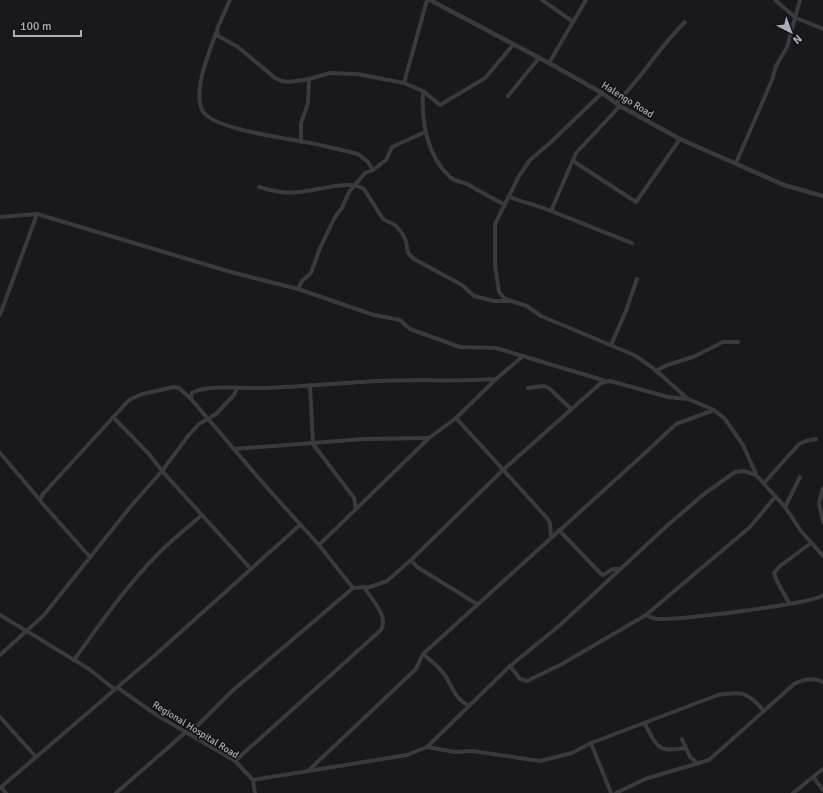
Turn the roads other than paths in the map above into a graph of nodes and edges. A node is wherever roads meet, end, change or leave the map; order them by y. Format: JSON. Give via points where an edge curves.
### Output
{"nodes":[{"id":1,"x":230,"y":0,"type":"edge"},
{"id":2,"x":429,"y":0,"type":"edge"},
{"id":3,"x":542,"y":0,"type":"edge"},
{"id":4,"x":586,"y":0,"type":"edge"},
{"id":5,"x":775,"y":0,"type":"edge"},
{"id":6,"x":800,"y":0,"type":"edge"},
{"id":7,"x":796,"y":18,"type":"junction"},
{"id":8,"x":572,"y":21,"type":"junction"},
{"id":9,"x":685,"y":22,"type":"dead end"},
{"id":10,"x":823,"y":29,"type":"edge"},
{"id":11,"x":216,"y":33,"type":"junction"},
{"id":12,"x":514,"y":44,"type":"junction"},
{"id":13,"x":539,"y":58,"type":"junction"},
{"id":14,"x":549,"y":63,"type":"junction"},
{"id":15,"x":309,"y":79,"type":"junction"},
{"id":16,"x":404,"y":83,"type":"junction"},
{"id":17,"x":423,"y":91,"type":"junction"},
{"id":18,"x":602,"y":93,"type":"junction"},
{"id":19,"x":508,"y":96,"type":"dead end"},
{"id":20,"x":618,"y":105,"type":"junction"},
{"id":21,"x":425,"y":132,"type":"junction"},
{"id":22,"x":680,"y":139,"type":"junction"},
{"id":23,"x":301,"y":142,"type":"junction"},
{"id":24,"x":573,"y":161,"type":"junction"},
{"id":25,"x":736,"y":163,"type":"junction"},
{"id":26,"x":373,"y":170,"type":"junction"},
{"id":27,"x":355,"y":185,"type":"junction"},
{"id":28,"x":259,"y":187,"type":"dead end"},
{"id":29,"x":508,"y":196,"type":"junction"},
{"id":30,"x":823,"y":196,"type":"edge"},
{"id":31,"x":505,"y":204,"type":"junction"},
{"id":32,"x":551,"y":211,"type":"junction"},
{"id":33,"x":37,"y":214,"type":"junction"},
{"id":34,"x":0,"y":217,"type":"edge"},
{"id":35,"x":632,"y":243,"type":"dead end"},
{"id":36,"x":637,"y":280,"type":"dead end"},
{"id":37,"x":298,"y":289,"type":"junction"},
{"id":38,"x":509,"y":301,"type":"junction"},
{"id":39,"x":0,"y":316,"type":"edge"},
{"id":40,"x":738,"y":342,"type":"dead end"},
{"id":41,"x":611,"y":345,"type":"junction"},
{"id":42,"x":523,"y":356,"type":"junction"},
{"id":43,"x":656,"y":371,"type":"junction"},
{"id":44,"x":496,"y":379,"type":"junction"},
{"id":45,"x":606,"y":381,"type":"junction"},
{"id":46,"x":310,"y":385,"type":"junction"},
{"id":47,"x":237,"y":388,"type":"junction"},
{"id":48,"x":528,"y":388,"type":"dead end"},
{"id":49,"x":191,"y":399,"type":"junction"},
{"id":50,"x":688,"y":399,"type":"junction"},
{"id":51,"x":571,"y":409,"type":"junction"},
{"id":52,"x":714,"y":410,"type":"junction"},
{"id":53,"x":113,"y":417,"type":"junction"},
{"id":54,"x":207,"y":418,"type":"junction"},
{"id":55,"x":456,"y":418,"type":"junction"},
{"id":56,"x":429,"y":438,"type":"junction"},
{"id":57,"x":816,"y":439,"type":"dead end"},
{"id":58,"x":314,"y":444,"type":"junction"},
{"id":59,"x":234,"y":449,"type":"junction"},
{"id":60,"x":0,"y":453,"type":"edge"},
{"id":61,"x":504,"y":469,"type":"junction"},
{"id":62,"x":162,"y":471,"type":"junction"},
{"id":63,"x":756,"y":475,"type":"junction"},
{"id":64,"x":800,"y":477,"type":"dead end"},
{"id":65,"x":764,"y":483,"type":"junction"},
{"id":66,"x":823,"y":488,"type":"edge"},
{"id":67,"x":776,"y":496,"type":"junction"},
{"id":68,"x":40,"y":500,"type":"junction"},
{"id":69,"x":785,"y":507,"type":"junction"},
{"id":70,"x":356,"y":508,"type":"junction"},
{"id":71,"x":202,"y":515,"type":"junction"},
{"id":72,"x":823,"y":522,"type":"edge"},
{"id":73,"x":300,"y":525,"type":"junction"},
{"id":74,"x":559,"y":530,"type":"junction"},
{"id":75,"x":551,"y":537,"type":"junction"},
{"id":76,"x":811,"y":543,"type":"junction"},
{"id":77,"x":319,"y":544,"type":"junction"},
{"id":78,"x":823,"y":556,"type":"edge"},
{"id":79,"x":90,"y":557,"type":"junction"},
{"id":80,"x":411,"y":560,"type":"junction"},
{"id":81,"x":251,"y":569,"type":"junction"},
{"id":82,"x":618,"y":569,"type":"junction"},
{"id":83,"x":364,"y":587,"type":"junction"},
{"id":84,"x":353,"y":588,"type":"junction"},
{"id":85,"x":823,"y":595,"type":"edge"},
{"id":86,"x":789,"y":603,"type":"junction"},
{"id":87,"x":478,"y":604,"type":"junction"},
{"id":88,"x":0,"y":615,"type":"edge"},
{"id":89,"x":646,"y":615,"type":"junction"},
{"id":90,"x":26,"y":632,"type":"junction"},
{"id":91,"x":423,"y":654,"type":"junction"},
{"id":92,"x":0,"y":655,"type":"edge"},
{"id":93,"x":74,"y":660,"type":"junction"},
{"id":94,"x":510,"y":666,"type":"junction"},
{"id":95,"x":823,"y":682,"type":"edge"},
{"id":96,"x":116,"y":688,"type":"junction"},
{"id":97,"x":469,"y":706,"type":"junction"},
{"id":98,"x":764,"y":711,"type":"junction"},
{"id":99,"x":0,"y":717,"type":"edge"},
{"id":100,"x":645,"y":724,"type":"junction"},
{"id":101,"x":187,"y":733,"type":"junction"},
{"id":102,"x":682,"y":739,"type":"dead end"},
{"id":103,"x":591,"y":743,"type":"junction"},
{"id":104,"x":427,"y":747,"type":"junction"},
{"id":105,"x":685,"y":748,"type":"junction"},
{"id":106,"x":36,"y":756,"type":"junction"},
{"id":107,"x":235,"y":761,"type":"junction"},
{"id":108,"x":698,"y":764,"type":"junction"},
{"id":109,"x":309,"y":770,"type":"junction"},
{"id":110,"x":823,"y":770,"type":"edge"},
{"id":111,"x":814,"y":778,"type":"junction"},
{"id":112,"x":253,"y":780,"type":"junction"},
{"id":113,"x":0,"y":787,"type":"edge"},
{"id":114,"x":823,"y":790,"type":"edge"},
{"id":115,"x":6,"y":793,"type":"edge"},
{"id":116,"x":116,"y":793,"type":"edge"},
{"id":117,"x":255,"y":793,"type":"edge"},
{"id":118,"x":611,"y":793,"type":"edge"},
{"id":119,"x":616,"y":793,"type":"edge"},
{"id":120,"x":792,"y":793,"type":"edge"}],
"edges":[{"from":1,"to":11,"type":"street"},
{"from":2,"to":12,"type":"street","name":"Halengo Road"},
{"from":2,"to":16,"type":"street"},
{"from":3,"to":8,"type":"street"},
{"from":4,"to":8,"type":"street"},
{"from":5,"to":7,"type":"street"},
{"from":6,"to":7,"type":"street"},
{"from":7,"to":10,"type":"street"},
{"from":7,"to":25,"type":"street","via":[[787,47],[776,66]]},
{"from":8,"to":14,"type":"street"},
{"from":9,"to":20,"type":"street","via":[[657,52]]},
{"from":11,"to":15,"type":"street","via":[[238,47],[275,78],[289,82]]},
{"from":11,"to":23,"type":"street","via":[[203,71],[200,93],[204,113],[227,126]]},
{"from":12,"to":13,"type":"street","name":"Halengo Road"},
{"from":12,"to":17,"type":"street","via":[[485,78],[447,102],[437,104]]},
{"from":13,"to":14,"type":"street","name":"Halengo Road"},
{"from":13,"to":19,"type":"street"},
{"from":14,"to":18,"type":"street","name":"Halengo Road"},
{"from":15,"to":16,"type":"street","via":[[330,73]]},
{"from":15,"to":23,"type":"street","via":[[308,103],[301,123]]},
{"from":16,"to":17,"type":"street"},
{"from":17,"to":21,"type":"street"},
{"from":18,"to":20,"type":"street","name":"Halengo Road"},
{"from":18,"to":29,"type":"street","via":[[530,160]]},
{"from":20,"to":22,"type":"street","name":"Halengo Road"},
{"from":20,"to":24,"type":"street","via":[[579,150]]},
{"from":21,"to":26,"type":"street","via":[[392,147],[386,160]]},
{"from":21,"to":31,"type":"street","via":[[450,178]]},
{"from":22,"to":24,"type":"street","via":[[636,202]]},
{"from":22,"to":25,"type":"street","name":"Halengo Road"},
{"from":23,"to":26,"type":"street","via":[[358,154]]},
{"from":24,"to":32,"type":"street"},
{"from":25,"to":30,"type":"street","name":"Halengo Road","via":[[784,185]]},
{"from":26,"to":27,"type":"street","via":[[365,173]]},
{"from":27,"to":28,"type":"street","via":[[285,193]]},
{"from":27,"to":37,"type":"street","via":[[330,227],[311,273]]},
{"from":27,"to":38,"type":"street","via":[[364,189],[383,219],[402,233],[408,253],[414,258],[462,285],[474,296],[494,301]]},
{"from":29,"to":31,"type":"street"},
{"from":29,"to":32,"type":"street"},
{"from":31,"to":38,"type":"street","via":[[495,224],[494,245],[499,292]]},
{"from":32,"to":35,"type":"street"},
{"from":33,"to":34,"type":"street"},
{"from":33,"to":37,"type":"street","via":[[231,272]]},
{"from":33,"to":39,"type":"street"},
{"from":36,"to":41,"type":"street"},
{"from":37,"to":42,"type":"street","via":[[374,315],[400,320],[410,329],[454,345],[496,348]]},
{"from":38,"to":41,"type":"street","via":[[526,306],[541,316]]},
{"from":40,"to":43,"type":"street","via":[[723,342]]},
{"from":41,"to":43,"type":"street","via":[[634,355]]},
{"from":42,"to":44,"type":"street"},
{"from":42,"to":45,"type":"street"},
{"from":43,"to":50,"type":"street"},
{"from":44,"to":46,"type":"street"},
{"from":44,"to":55,"type":"street"},
{"from":45,"to":50,"type":"street"},
{"from":45,"to":51,"type":"street"},
{"from":46,"to":47,"type":"street"},
{"from":46,"to":58,"type":"street"},
{"from":47,"to":49,"type":"street","via":[[199,390],[192,393]]},
{"from":47,"to":54,"type":"street","via":[[216,414]]},
{"from":48,"to":51,"type":"street","via":[[549,388]]},
{"from":49,"to":53,"type":"street","via":[[179,388],[159,389],[129,400]]},
{"from":49,"to":54,"type":"street"},
{"from":50,"to":52,"type":"street"},
{"from":51,"to":61,"type":"street"},
{"from":52,"to":63,"type":"street","via":[[725,419],[743,444]]},
{"from":52,"to":74,"type":"street","via":[[670,428]]},
{"from":53,"to":62,"type":"street"},
{"from":53,"to":68,"type":"street","via":[[49,486]]},
{"from":54,"to":59,"type":"street"},
{"from":54,"to":62,"type":"street","via":[[188,436]]},
{"from":55,"to":56,"type":"street"},
{"from":55,"to":61,"type":"street"},
{"from":56,"to":58,"type":"street","via":[[364,439]]},
{"from":56,"to":70,"type":"street"},
{"from":57,"to":65,"type":"street","via":[[799,444]]},
{"from":58,"to":59,"type":"street"},
{"from":58,"to":70,"type":"street","via":[[354,498]]},
{"from":59,"to":73,"type":"street"},
{"from":60,"to":68,"type":"street"},
{"from":61,"to":75,"type":"street","via":[[547,518]]},
{"from":61,"to":80,"type":"street"},
{"from":62,"to":71,"type":"street"},
{"from":62,"to":79,"type":"street"},
{"from":63,"to":65,"type":"street"},
{"from":63,"to":82,"type":"street","via":[[744,471],[735,472],[669,524]]},
{"from":64,"to":69,"type":"street"},
{"from":65,"to":67,"type":"street"},
{"from":66,"to":72,"type":"street","via":[[819,503]]},
{"from":67,"to":69,"type":"street"},
{"from":67,"to":89,"type":"street","via":[[750,527]]},
{"from":68,"to":79,"type":"street"},
{"from":69,"to":76,"type":"street"},
{"from":70,"to":77,"type":"street"},
{"from":71,"to":81,"type":"street"},
{"from":71,"to":93,"type":"street","via":[[156,555],[110,610]]},
{"from":73,"to":77,"type":"street"},
{"from":73,"to":81,"type":"street"},
{"from":74,"to":75,"type":"street"},
{"from":74,"to":82,"type":"street","via":[[601,574]]},
{"from":75,"to":87,"type":"street"},
{"from":76,"to":78,"type":"street"},
{"from":76,"to":86,"type":"street","via":[[774,573]]},
{"from":77,"to":84,"type":"street"},
{"from":79,"to":90,"type":"street","via":[[44,615]]},
{"from":80,"to":83,"type":"street","via":[[387,581],[376,586]]},
{"from":80,"to":87,"type":"street","via":[[417,567]]},
{"from":81,"to":96,"type":"street"},
{"from":82,"to":94,"type":"street","via":[[559,626]]},
{"from":83,"to":84,"type":"street"},
{"from":83,"to":107,"type":"street","via":[[384,618],[384,626]]},
{"from":84,"to":101,"type":"street"},
{"from":85,"to":86,"type":"street"},
{"from":86,"to":89,"type":"street","via":[[671,618],[658,619]]},
{"from":87,"to":91,"type":"street"},
{"from":88,"to":90,"type":"street","name":"Regional Hospital Road"},
{"from":89,"to":94,"type":"street","via":[[527,682],[520,679]]},
{"from":90,"to":92,"type":"street"},
{"from":90,"to":93,"type":"street","name":"Regional Hospital Road"},
{"from":91,"to":97,"type":"street","via":[[446,677],[460,701]]},
{"from":91,"to":109,"type":"street","via":[[416,669]]},
{"from":93,"to":96,"type":"street","name":"Regional Hospital Road"},
{"from":94,"to":97,"type":"street"},
{"from":95,"to":98,"type":"street","via":[[803,679]]},
{"from":96,"to":101,"type":"street","name":"Regional Hospital Road"},
{"from":96,"to":106,"type":"street"},
{"from":97,"to":104,"type":"street"},
{"from":98,"to":100,"type":"street","via":[[749,696],[736,692],[718,696]]},
{"from":98,"to":108,"type":"street","via":[[709,760]]},
{"from":99,"to":106,"type":"street"},
{"from":100,"to":103,"type":"street"},
{"from":100,"to":105,"type":"street","via":[[661,749],[673,751]]},
{"from":101,"to":107,"type":"street","name":"Regional Hospital Road"},
{"from":101,"to":116,"type":"street"},
{"from":102,"to":105,"type":"street"},
{"from":103,"to":104,"type":"street","via":[[572,753],[540,761]]},
{"from":103,"to":118,"type":"street"},
{"from":104,"to":109,"type":"street","via":[[407,755]]},
{"from":105,"to":108,"type":"street"},
{"from":106,"to":113,"type":"street"},
{"from":107,"to":112,"type":"street","name":"Regional Hospital Road"},
{"from":108,"to":119,"type":"street","via":[[645,779]]},
{"from":109,"to":112,"type":"street"},
{"from":110,"to":111,"type":"street"},
{"from":111,"to":114,"type":"street"},
{"from":111,"to":120,"type":"street"},
{"from":112,"to":117,"type":"street"},
{"from":113,"to":115,"type":"street"}]}
